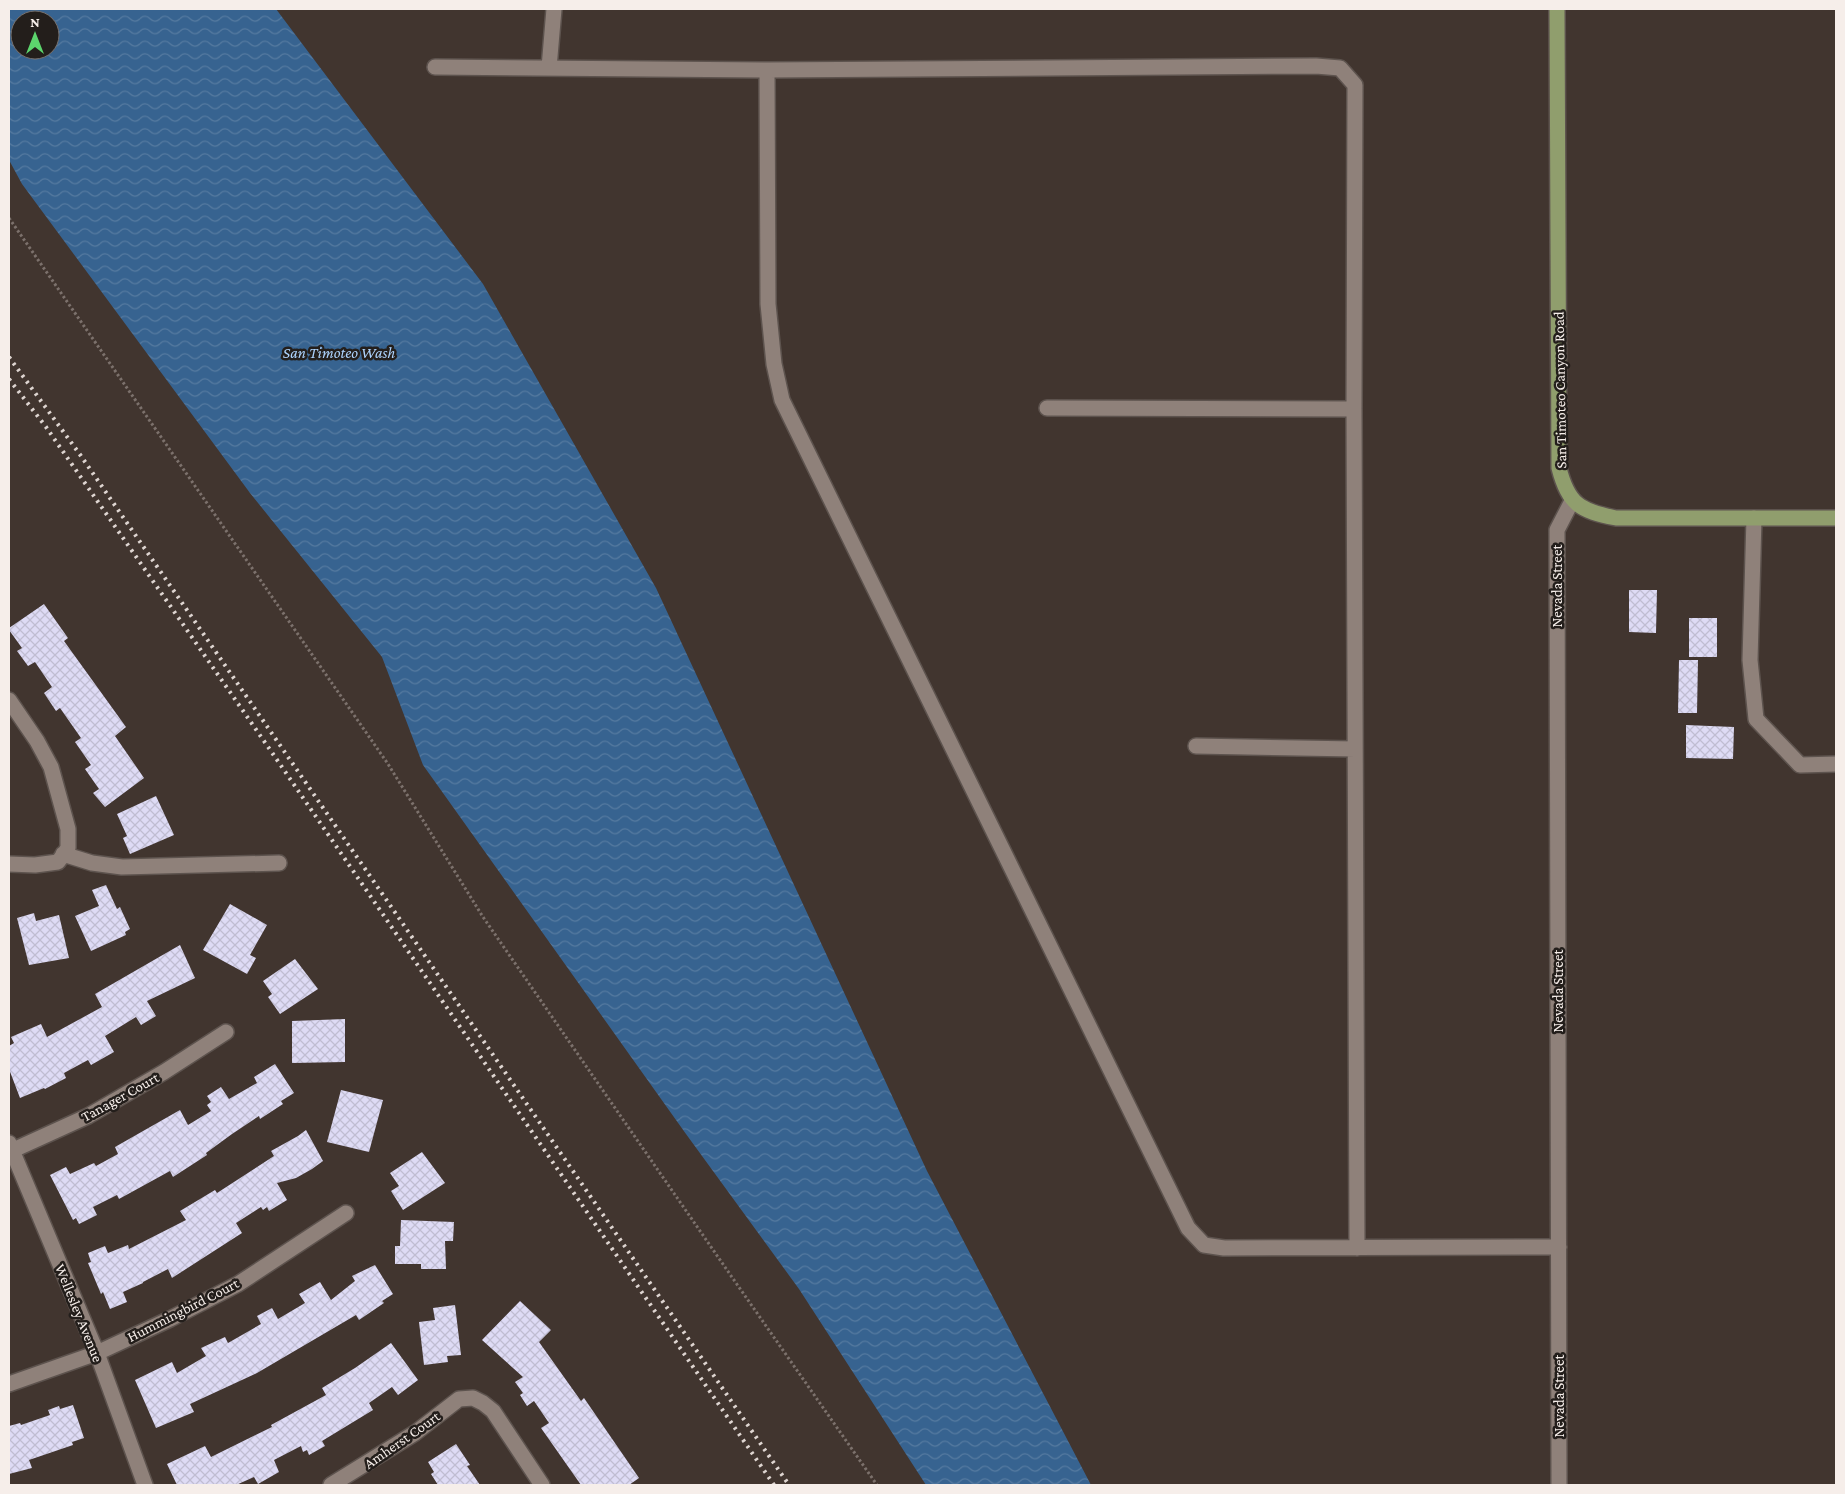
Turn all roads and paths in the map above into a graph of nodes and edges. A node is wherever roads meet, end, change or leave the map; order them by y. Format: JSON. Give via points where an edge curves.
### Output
{"nodes":[{"id":1,"x":554,"y":9,"type":"edge"},
{"id":2,"x":1557,"y":9,"type":"edge"},
{"id":3,"x":435,"y":67,"type":"dead end"},
{"id":4,"x":549,"y":68,"type":"junction"},
{"id":5,"x":767,"y":70,"type":"junction"},
{"id":6,"x":9,"y":218,"type":"edge"},
{"id":7,"x":1047,"y":408,"type":"dead end"},
{"id":8,"x":1354,"y":410,"type":"junction"},
{"id":9,"x":1572,"y":501,"type":"junction"},
{"id":10,"x":1754,"y":518,"type":"junction"},
{"id":11,"x":1836,"y":518,"type":"edge"},
{"id":12,"x":9,"y":700,"type":"edge"},
{"id":13,"x":1196,"y":746,"type":"dead end"},
{"id":14,"x":1355,"y":749,"type":"junction"},
{"id":15,"x":1836,"y":764,"type":"edge"},
{"id":16,"x":66,"y":851,"type":"junction"},
{"id":17,"x":279,"y":863,"type":"dead end"},
{"id":18,"x":9,"y":864,"type":"edge"},
{"id":19,"x":226,"y":1032,"type":"dead end"},
{"id":20,"x":10,"y":1149,"type":"edge"},
{"id":21,"x":346,"y":1214,"type":"dead end"},
{"id":22,"x":1559,"y":1247,"type":"junction"},
{"id":23,"x":1357,"y":1248,"type":"junction"},
{"id":24,"x":96,"y":1353,"type":"junction"},
{"id":25,"x":9,"y":1384,"type":"edge"},
{"id":26,"x":145,"y":1485,"type":"edge"},
{"id":27,"x":331,"y":1485,"type":"edge"},
{"id":28,"x":542,"y":1485,"type":"edge"},
{"id":29,"x":877,"y":1485,"type":"edge"},
{"id":30,"x":1559,"y":1485,"type":"edge"}],
"edges":[{"from":1,"to":4,"type":"street"},
{"from":2,"to":9,"type":"main road","name":"San Timoteo Canyon Road","via":[[1559,468]]},
{"from":3,"to":4,"type":"street"},
{"from":4,"to":5,"type":"street"},
{"from":5,"to":8,"type":"street","via":[[1340,68],[1354,85]]},
{"from":5,"to":23,"type":"street","via":[[768,304],[774,364],[782,400],[1188,1228],[1204,1245],[1224,1248]]},
{"from":6,"to":29,"type":"path","via":[[383,756],[484,917]]},
{"from":7,"to":8,"type":"street"},
{"from":8,"to":14,"type":"street"},
{"from":9,"to":10,"type":"main road","via":[[1596,514],[1616,518]]},
{"from":9,"to":22,"type":"street","name":"Nevada Street","via":[[1557,530]]},
{"from":10,"to":11,"type":"main road"},
{"from":10,"to":15,"type":"street","via":[[1750,660],[1756,719],[1800,765]]},
{"from":12,"to":16,"type":"street","via":[[51,767],[68,830]]},
{"from":13,"to":14,"type":"street"},
{"from":14,"to":23,"type":"street"},
{"from":16,"to":17,"type":"street","via":[[92,863],[122,867]]},
{"from":16,"to":18,"type":"street","via":[[58,862],[36,866]]},
{"from":19,"to":20,"type":"street","name":"Tanager Court","via":[[88,1116]]},
{"from":20,"to":24,"type":"street","name":"Wellesley Avenue"},
{"from":21,"to":24,"type":"street","name":"Hummingbird Court","via":[[238,1284]]},
{"from":22,"to":23,"type":"street"},
{"from":22,"to":30,"type":"street","name":"Nevada Street"},
{"from":24,"to":25,"type":"street","name":"Hummingbird Court"},
{"from":24,"to":26,"type":"street","name":"Wellesley Avenue"},
{"from":27,"to":28,"type":"street","name":"Amherst Court","via":[[416,1433],[459,1399],[473,1398],[493,1411]]}]}
